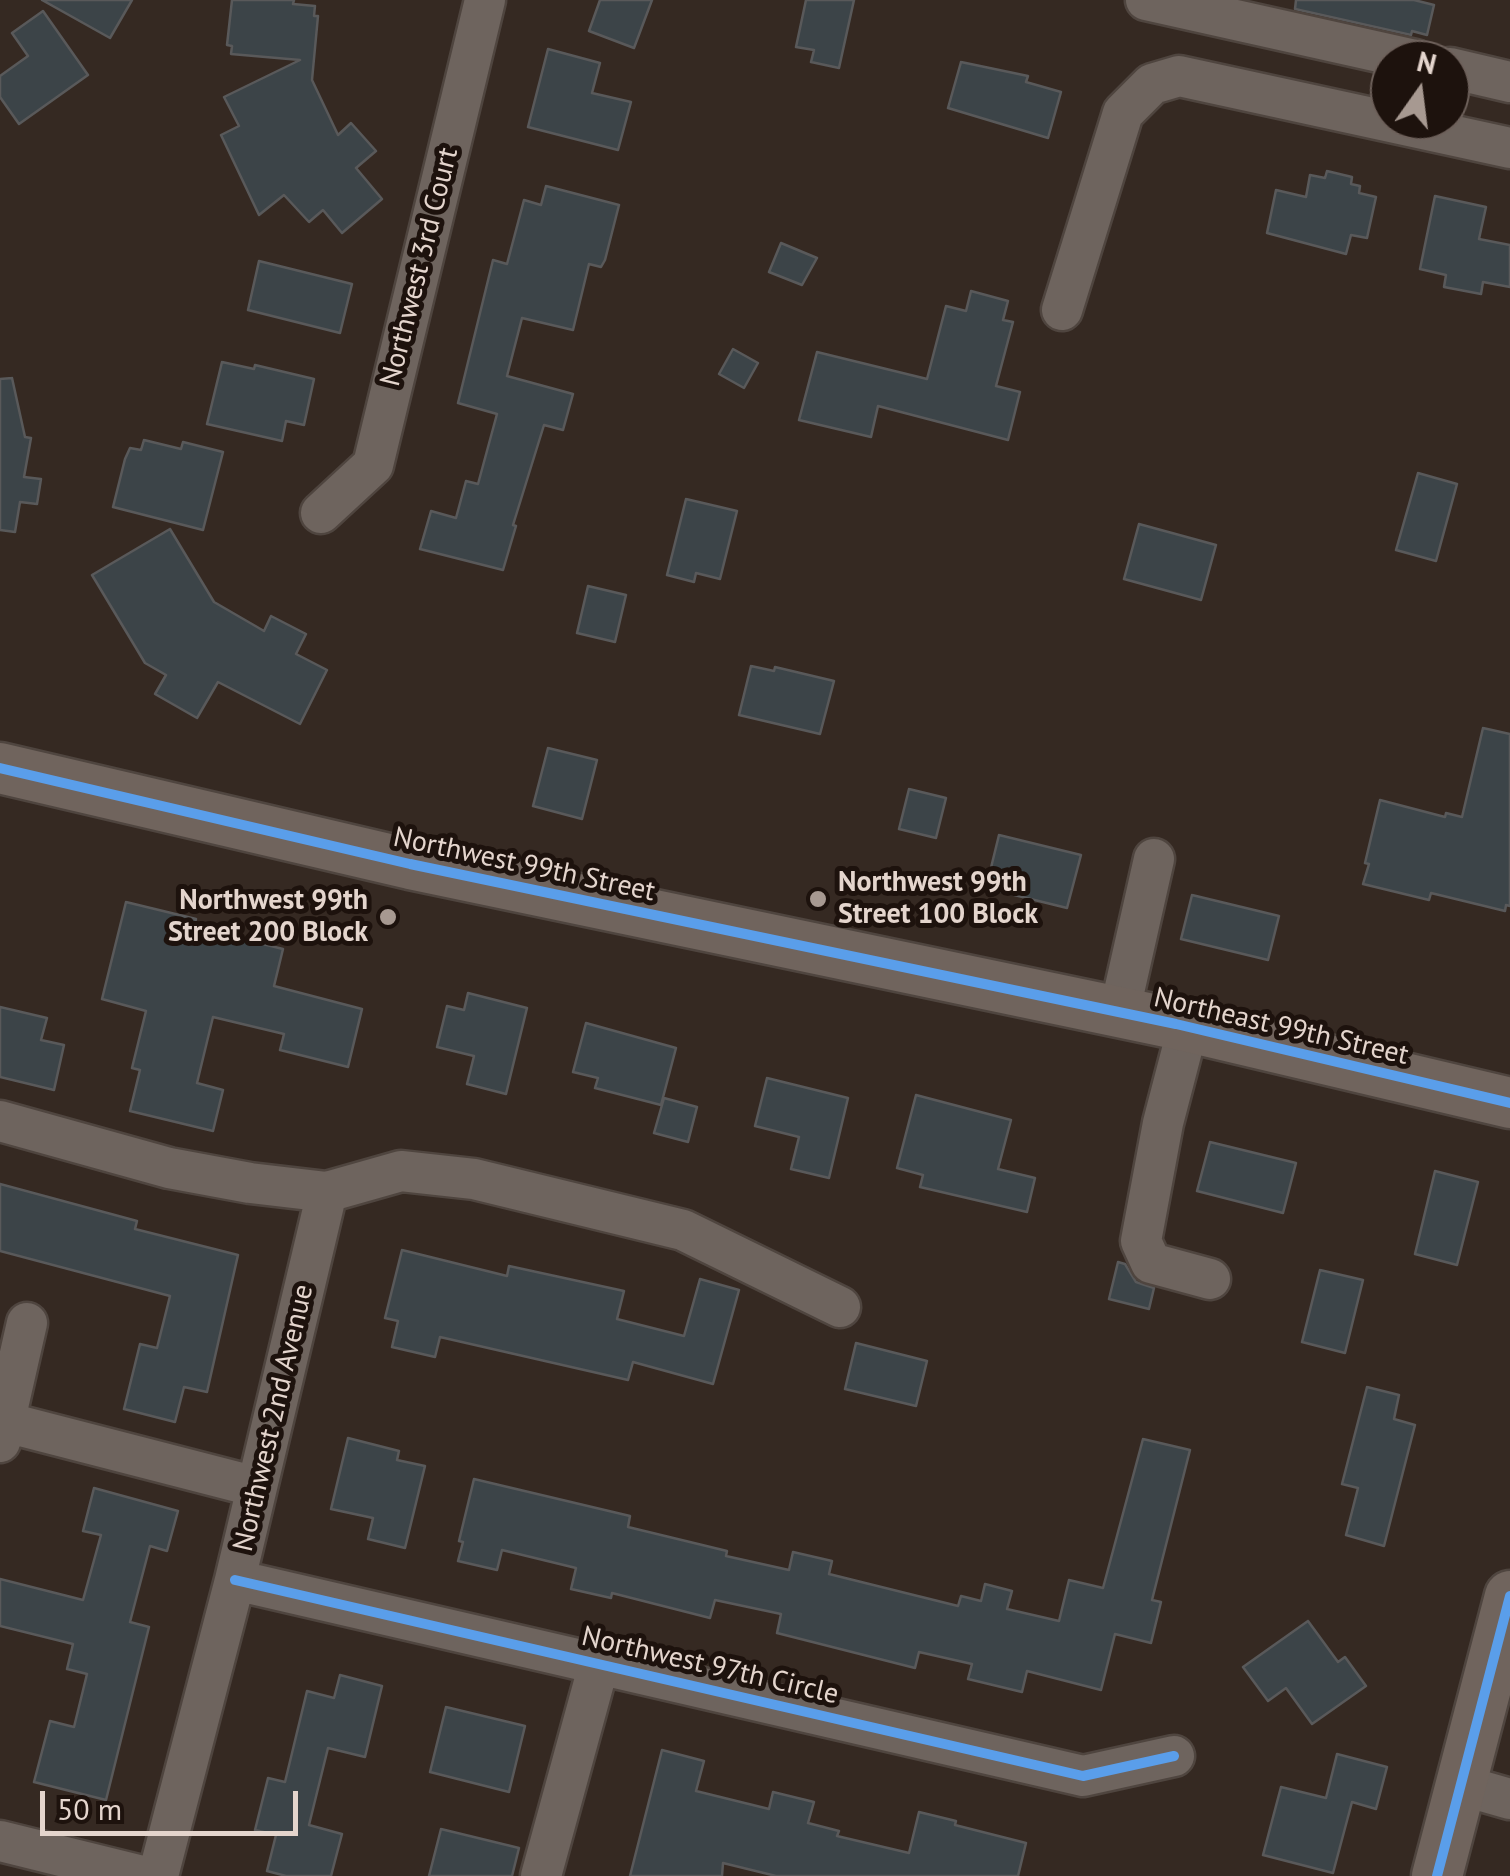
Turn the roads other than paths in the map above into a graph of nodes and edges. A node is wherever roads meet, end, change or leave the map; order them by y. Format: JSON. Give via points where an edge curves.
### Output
{"nodes":[{"id":1,"x":485,"y":0,"type":"edge"},
{"id":2,"x":1146,"y":0,"type":"edge"},
{"id":3,"x":1370,"y":50,"type":"edge"},
{"id":4,"x":1470,"y":73,"type":"edge"},
{"id":5,"x":1510,"y":82,"type":"edge"},
{"id":6,"x":1510,"y":148,"type":"edge"},
{"id":7,"x":1062,"y":310,"type":"dead end"},
{"id":8,"x":321,"y":514,"type":"dead end"},
{"id":9,"x":0,"y":768,"type":"edge"},
{"id":10,"x":1154,"y":859,"type":"dead end"},
{"id":11,"x":1041,"y":998,"type":"joint"},
{"id":12,"x":1119,"y":1014,"type":"junction"},
{"id":13,"x":1188,"y":1027,"type":"junction"},
{"id":14,"x":1510,"y":1103,"type":"edge"},
{"id":15,"x":0,"y":1121,"type":"edge"},
{"id":16,"x":327,"y":1192,"type":"junction"},
{"id":17,"x":1210,"y":1279,"type":"dead end"},
{"id":18,"x":840,"y":1306,"type":"dead end"},
{"id":19,"x":27,"y":1323,"type":"dead end"},
{"id":20,"x":2,"y":1435,"type":"edge"},
{"id":21,"x":255,"y":1496,"type":"junction"},
{"id":22,"x":235,"y":1580,"type":"junction"},
{"id":23,"x":1510,"y":1596,"type":"edge"},
{"id":24,"x":600,"y":1664,"type":"junction"},
{"id":25,"x":1174,"y":1756,"type":"dead end"},
{"id":26,"x":1461,"y":1786,"type":"junction"},
{"id":27,"x":1510,"y":1799,"type":"edge"},
{"id":28,"x":0,"y":1841,"type":"edge"},
{"id":29,"x":142,"y":1876,"type":"edge"},
{"id":30,"x":158,"y":1876,"type":"edge"},
{"id":31,"x":541,"y":1876,"type":"edge"},
{"id":32,"x":1437,"y":1876,"type":"edge"}],
"edges":[{"from":1,"to":8,"type":"street","name":"Northwest 3rd Court","via":[[373,464]]},
{"from":2,"to":3,"type":"street"},
{"from":4,"to":5,"type":"street"},
{"from":6,"to":7,"type":"street","via":[[1179,76],[1152,84],[1124,113]]},
{"from":9,"to":11,"type":"main road","name":"Northwest 99th Street","via":[[410,864]]},
{"from":10,"to":12,"type":"street"},
{"from":11,"to":12,"type":"main road","name":"Northeast 99th Street"},
{"from":12,"to":13,"type":"main road","name":"Northeast 99th Street"},
{"from":13,"to":14,"type":"main road","name":"Northeast 99th Street"},
{"from":13,"to":17,"type":"street","via":[[1141,1241],[1151,1263]]},
{"from":15,"to":16,"type":"street","via":[[169,1168]]},
{"from":16,"to":18,"type":"street","via":[[401,1170],[474,1179],[683,1230]]},
{"from":16,"to":21,"type":"street","name":"Northwest 2nd Avenue"},
{"from":19,"to":20,"type":"street"},
{"from":20,"to":21,"type":"street"},
{"from":21,"to":22,"type":"street","name":"Northwest 2nd Avenue"},
{"from":22,"to":24,"type":"street","name":"Northwest 97th Circle"},
{"from":22,"to":30,"type":"street","name":"Northwest 2nd Avenue"},
{"from":23,"to":26,"type":"main road"},
{"from":24,"to":25,"type":"street","name":"Northwest 97th Circle","via":[[1083,1776]]},
{"from":24,"to":31,"type":"street"},
{"from":26,"to":27,"type":"street"},
{"from":26,"to":32,"type":"main road"},
{"from":28,"to":29,"type":"street"}]}
